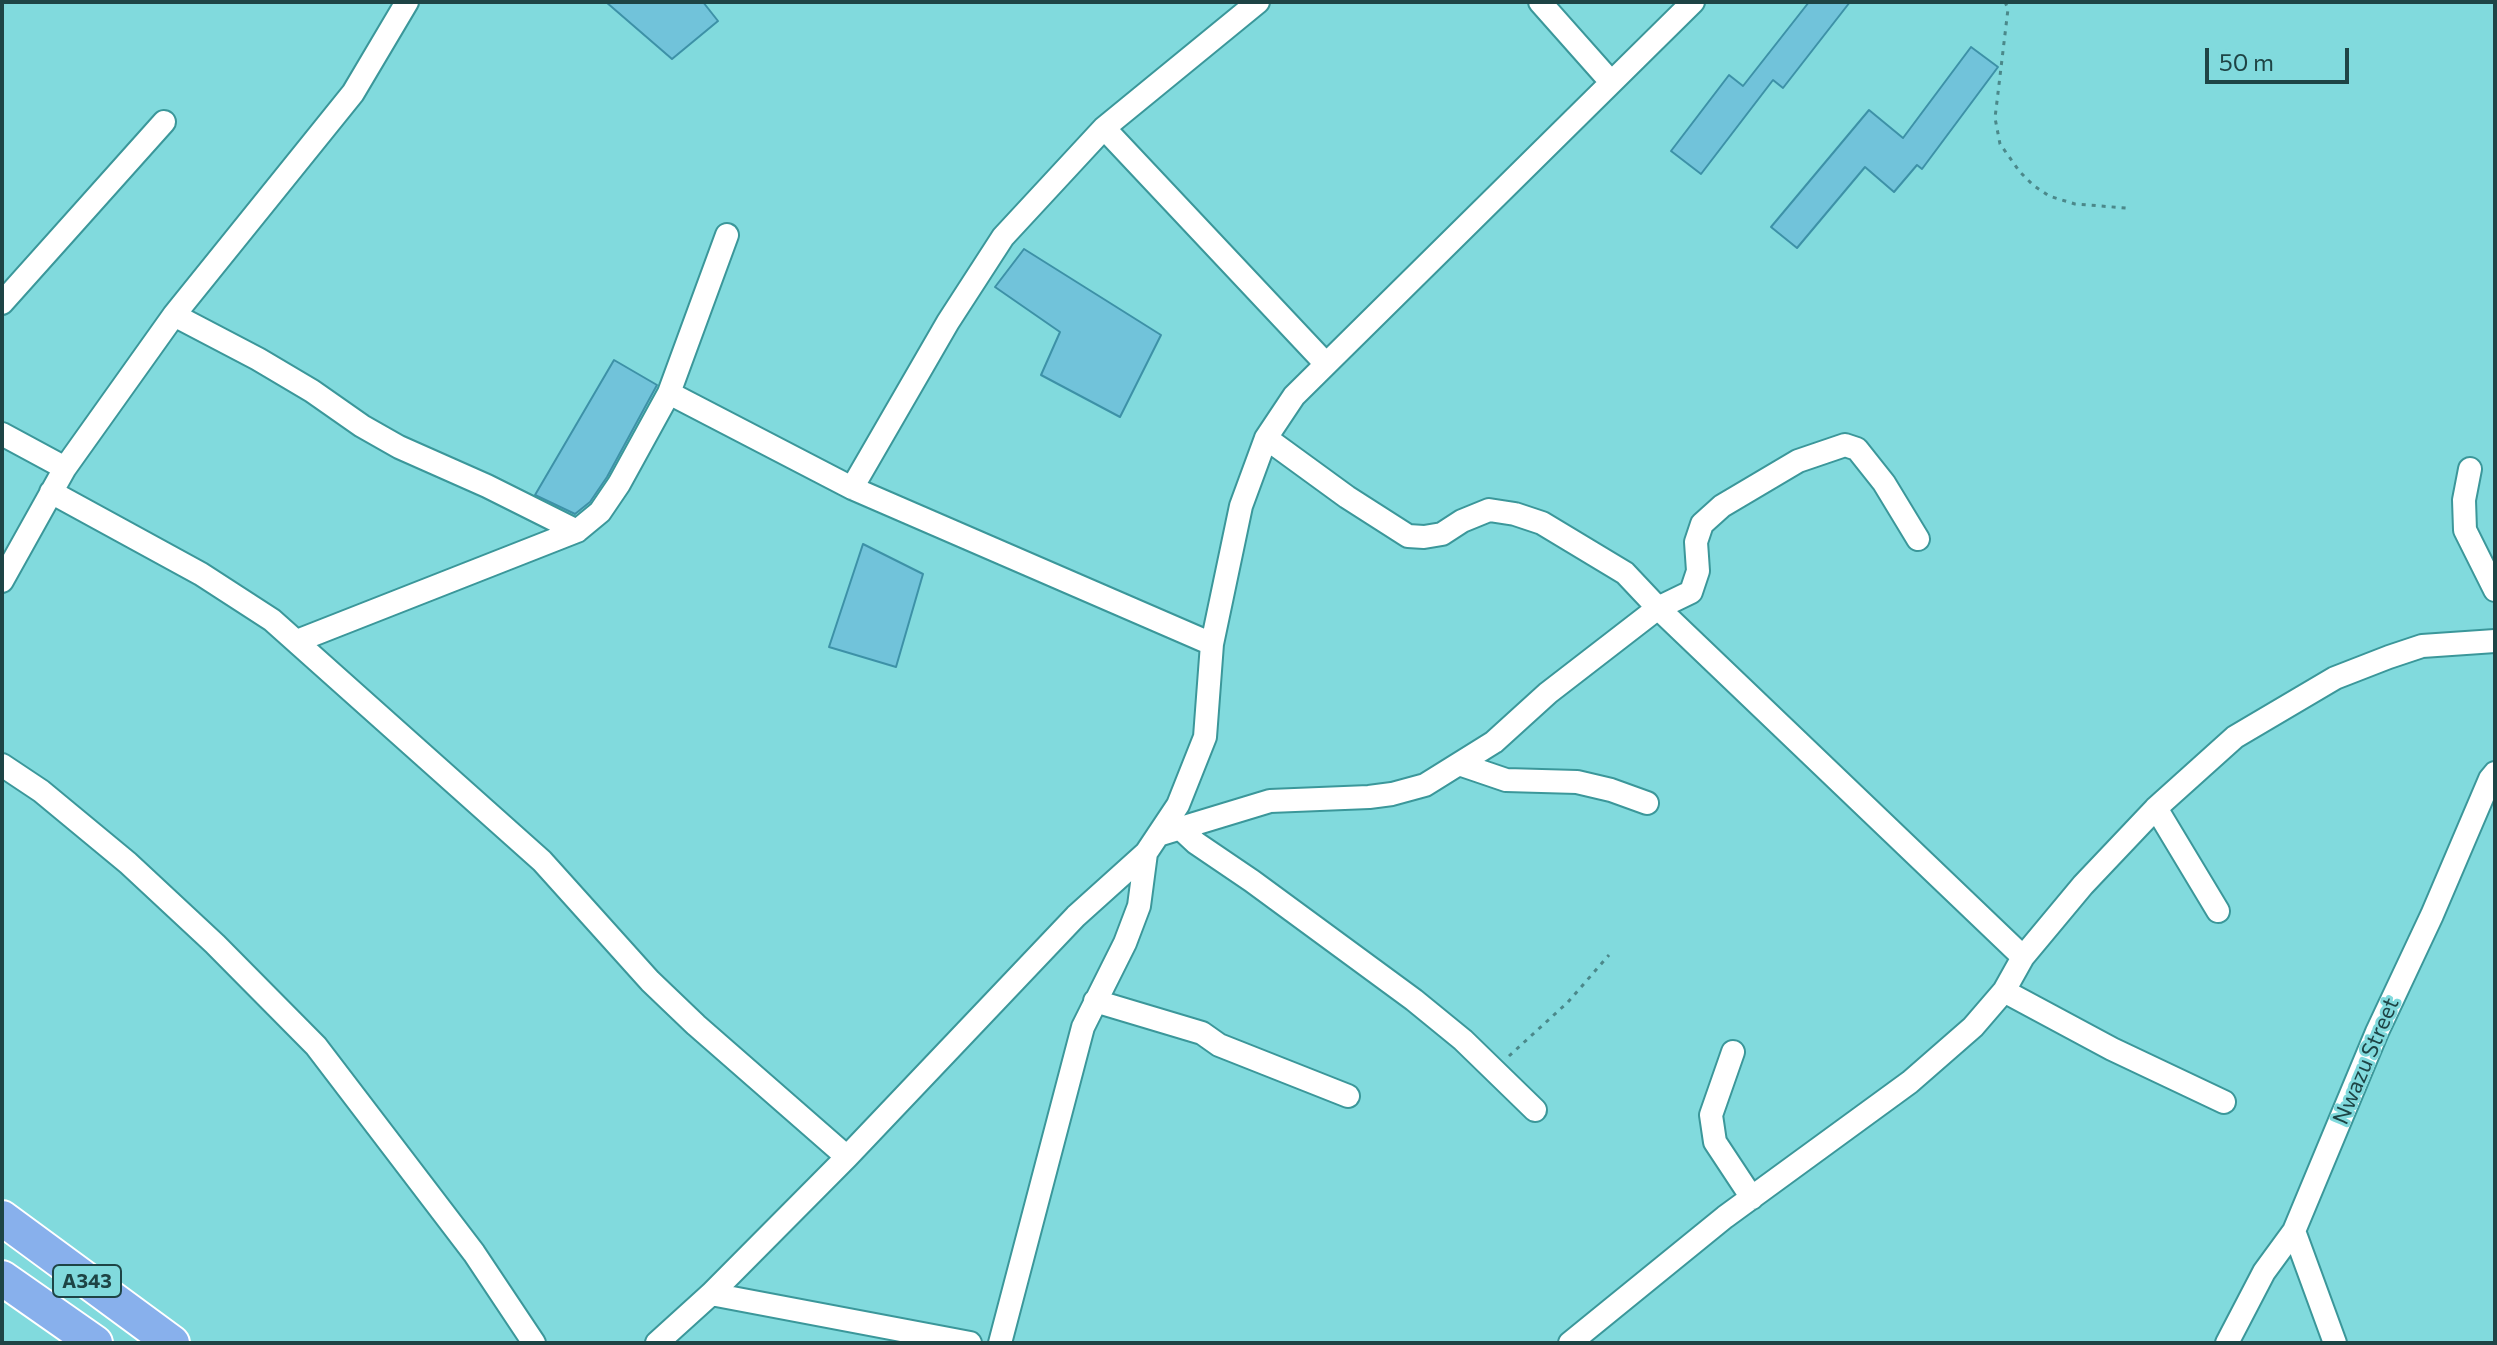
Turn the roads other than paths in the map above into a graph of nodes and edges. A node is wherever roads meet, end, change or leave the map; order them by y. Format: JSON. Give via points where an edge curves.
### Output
{"nodes":[{"id":1,"x":407,"y":2,"type":"edge"},
{"id":2,"x":1258,"y":2,"type":"edge"},
{"id":3,"x":1540,"y":2,"type":"edge"},
{"id":4,"x":1693,"y":2,"type":"edge"},
{"id":5,"x":1611,"y":82,"type":"junction"},
{"id":6,"x":164,"y":122,"type":"dead end"},
{"id":7,"x":1104,"y":128,"type":"junction"},
{"id":8,"x":727,"y":235,"type":"dead end"},
{"id":9,"x":2,"y":303,"type":"edge"},
{"id":10,"x":174,"y":315,"type":"junction"},
{"id":11,"x":1326,"y":364,"type":"junction"},
{"id":12,"x":669,"y":393,"type":"junction"},
{"id":13,"x":2,"y":434,"type":"edge"},
{"id":14,"x":1266,"y":438,"type":"junction"},
{"id":15,"x":65,"y":468,"type":"junction"},
{"id":16,"x":2470,"y":469,"type":"dead end"},
{"id":17,"x":852,"y":488,"type":"junction"},
{"id":18,"x":51,"y":492,"type":"junction"},
{"id":19,"x":577,"y":531,"type":"junction"},
{"id":20,"x":1918,"y":539,"type":"dead end"},
{"id":21,"x":2,"y":581,"type":"edge"},
{"id":22,"x":2495,"y":590,"type":"edge"},
{"id":23,"x":1658,"y":608,"type":"junction"},
{"id":24,"x":297,"y":641,"type":"junction"},
{"id":25,"x":2495,"y":641,"type":"edge"},
{"id":26,"x":1212,"y":644,"type":"junction"},
{"id":27,"x":1459,"y":764,"type":"junction"},
{"id":28,"x":2,"y":765,"type":"edge"},
{"id":29,"x":2495,"y":773,"type":"edge"},
{"id":30,"x":1647,"y":803,"type":"dead end"},
{"id":31,"x":2156,"y":808,"type":"junction"},
{"id":32,"x":1181,"y":829,"type":"junction"},
{"id":33,"x":1152,"y":844,"type":"junction"},
{"id":34,"x":2218,"y":911,"type":"dead end"},
{"id":35,"x":2023,"y":957,"type":"junction"},
{"id":36,"x":2004,"y":991,"type":"junction"},
{"id":37,"x":1095,"y":1001,"type":"junction"},
{"id":38,"x":1733,"y":1052,"type":"dead end"},
{"id":39,"x":1348,"y":1096,"type":"dead end"},
{"id":40,"x":2224,"y":1102,"type":"dead end"},
{"id":41,"x":1535,"y":1110,"type":"dead end"},
{"id":42,"x":847,"y":1157,"type":"junction"},
{"id":43,"x":1752,"y":1198,"type":"junction"},
{"id":44,"x":2,"y":1218,"type":"edge"},
{"id":45,"x":2294,"y":1231,"type":"junction"},
{"id":46,"x":2,"y":1278,"type":"edge"},
{"id":47,"x":711,"y":1294,"type":"junction"},
{"id":48,"x":926,"y":1338,"type":"edge"},
{"id":49,"x":95,"y":1343,"type":"edge"},
{"id":50,"x":172,"y":1343,"type":"edge"},
{"id":51,"x":534,"y":1343,"type":"edge"},
{"id":52,"x":657,"y":1343,"type":"edge"},
{"id":53,"x":970,"y":1343,"type":"edge"},
{"id":54,"x":1000,"y":1343,"type":"edge"},
{"id":55,"x":1570,"y":1343,"type":"edge"},
{"id":56,"x":2227,"y":1343,"type":"edge"},
{"id":57,"x":2335,"y":1343,"type":"edge"}],
"edges":[{"from":1,"to":10,"type":"street","via":[[353,93]]},
{"from":2,"to":7,"type":"street"},
{"from":3,"to":5,"type":"street"},
{"from":4,"to":5,"type":"street"},
{"from":5,"to":11,"type":"street"},
{"from":6,"to":9,"type":"street"},
{"from":7,"to":11,"type":"street"},
{"from":7,"to":17,"type":"street","via":[[1003,237]]},
{"from":8,"to":12,"type":"street"},
{"from":10,"to":15,"type":"street"},
{"from":10,"to":19,"type":"street","via":[[258,359],[399,447]]},
{"from":11,"to":14,"type":"street","via":[[1294,396]]},
{"from":12,"to":17,"type":"street"},
{"from":12,"to":19,"type":"street","via":[[619,484],[600,512]]},
{"from":13,"to":15,"type":"street"},
{"from":14,"to":23,"type":"street","via":[[1408,536],[1442,534],[1489,510],[1515,514],[1542,523],[1625,573]]},
{"from":14,"to":26,"type":"street","via":[[1241,506]]},
{"from":15,"to":18,"type":"street"},
{"from":16,"to":22,"type":"street","via":[[2465,530]]},
{"from":17,"to":26,"type":"street"},
{"from":18,"to":21,"type":"street"},
{"from":18,"to":24,"type":"street","via":[[238,595]]},
{"from":19,"to":24,"type":"street"},
{"from":20,"to":23,"type":"street","via":[[1884,483],[1857,449],[1845,445],[1798,461],[1722,506],[1702,524],[1691,592]]},
{"from":23,"to":27,"type":"street","via":[[1494,742]]},
{"from":23,"to":35,"type":"street"},
{"from":24,"to":42,"type":"street","via":[[542,861],[696,1025]]},
{"from":25,"to":31,"type":"street","via":[[2422,646],[2335,678],[2235,737]]},
{"from":26,"to":33,"type":"street","via":[[1205,737],[1178,805]]},
{"from":27,"to":30,"type":"street","via":[[1506,780],[1577,782]]},
{"from":27,"to":32,"type":"street","via":[[1425,785],[1392,794],[1270,801]]},
{"from":28,"to":51,"type":"street","via":[[128,863],[316,1046],[474,1253]]},
{"from":29,"to":45,"type":"street","name":"Nwazu Street"},
{"from":31,"to":34,"type":"street"},
{"from":31,"to":35,"type":"street"},
{"from":32,"to":33,"type":"street"},
{"from":32,"to":41,"type":"street","via":[[1414,1000]]},
{"from":33,"to":37,"type":"street","via":[[1139,906]]},
{"from":33,"to":42,"type":"street","via":[[1076,916]]},
{"from":35,"to":36,"type":"street"},
{"from":36,"to":40,"type":"street"},
{"from":36,"to":43,"type":"street","via":[[1973,1027],[1910,1082]]},
{"from":37,"to":39,"type":"street","via":[[1202,1033],[1219,1045]]},
{"from":37,"to":54,"type":"street","via":[[1083,1027]]},
{"from":38,"to":43,"type":"street","via":[[1711,1115],[1715,1142]]},
{"from":42,"to":47,"type":"street"},
{"from":43,"to":55,"type":"street"},
{"from":44,"to":50,"type":"highway","number":"A343"},
{"from":45,"to":56,"type":"street","name":"Nwazu Street","via":[[2264,1272]]},
{"from":45,"to":57,"type":"street"},
{"from":46,"to":49,"type":"highway","number":"A343"},
{"from":47,"to":48,"type":"street"},
{"from":47,"to":52,"type":"street"},
{"from":48,"to":53,"type":"street"}]}
